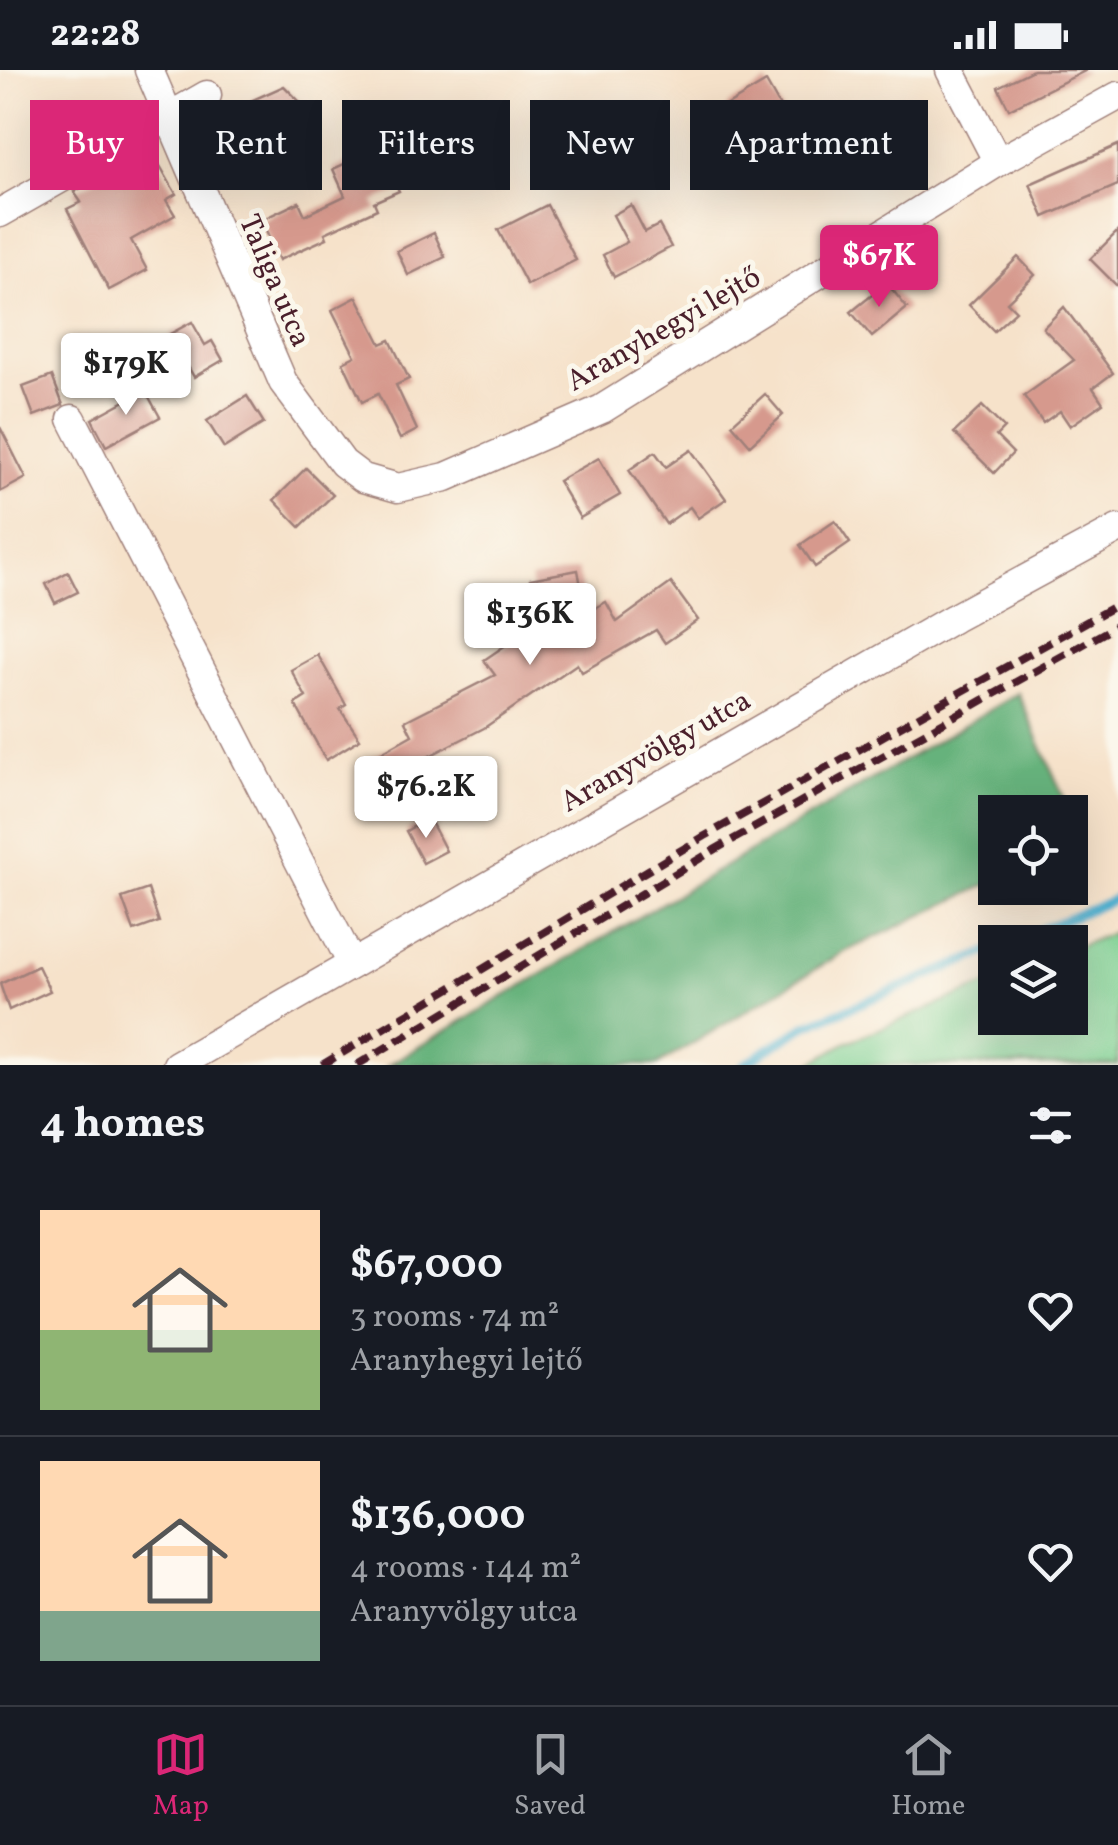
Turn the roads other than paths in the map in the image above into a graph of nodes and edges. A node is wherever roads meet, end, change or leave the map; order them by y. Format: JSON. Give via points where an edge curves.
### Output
{"nodes":[{"id":1,"x":149,"y":70,"type":"edge"},
{"id":2,"x":950,"y":70,"type":"edge"},
{"id":3,"x":207,"y":95,"type":"dead end"},
{"id":4,"x":1118,"y":96,"type":"edge"},
{"id":5,"x":166,"y":117,"type":"junction"},
{"id":6,"x":998,"y":162,"type":"junction"},
{"id":7,"x":0,"y":212,"type":"edge"},
{"id":8,"x":72,"y":419,"type":"dead end"},
{"id":9,"x":381,"y":484,"type":"joint"},
{"id":10,"x":1118,"y":529,"type":"edge"},
{"id":11,"x":352,"y":964,"type":"junction"},
{"id":12,"x":177,"y":1065,"type":"edge"}],
"edges":[{"from":1,"to":5,"type":"street","name":"Taliga utca"},
{"from":2,"to":6,"type":"street"},
{"from":3,"to":5,"type":"street"},
{"from":4,"to":6,"type":"street","name":"Aranyhegyi lejtő"},
{"from":5,"to":7,"type":"street"},
{"from":5,"to":9,"type":"street","name":"Taliga utca","via":[[283,382],[328,447]]},
{"from":6,"to":9,"type":"street","name":"Aranyhegyi lejtő","via":[[602,408],[432,482]]},
{"from":8,"to":11,"type":"street"},
{"from":10,"to":11,"type":"street","name":"Aranyvölgy utca"},
{"from":11,"to":12,"type":"street","name":"Aranyvölgy utca"}]}
